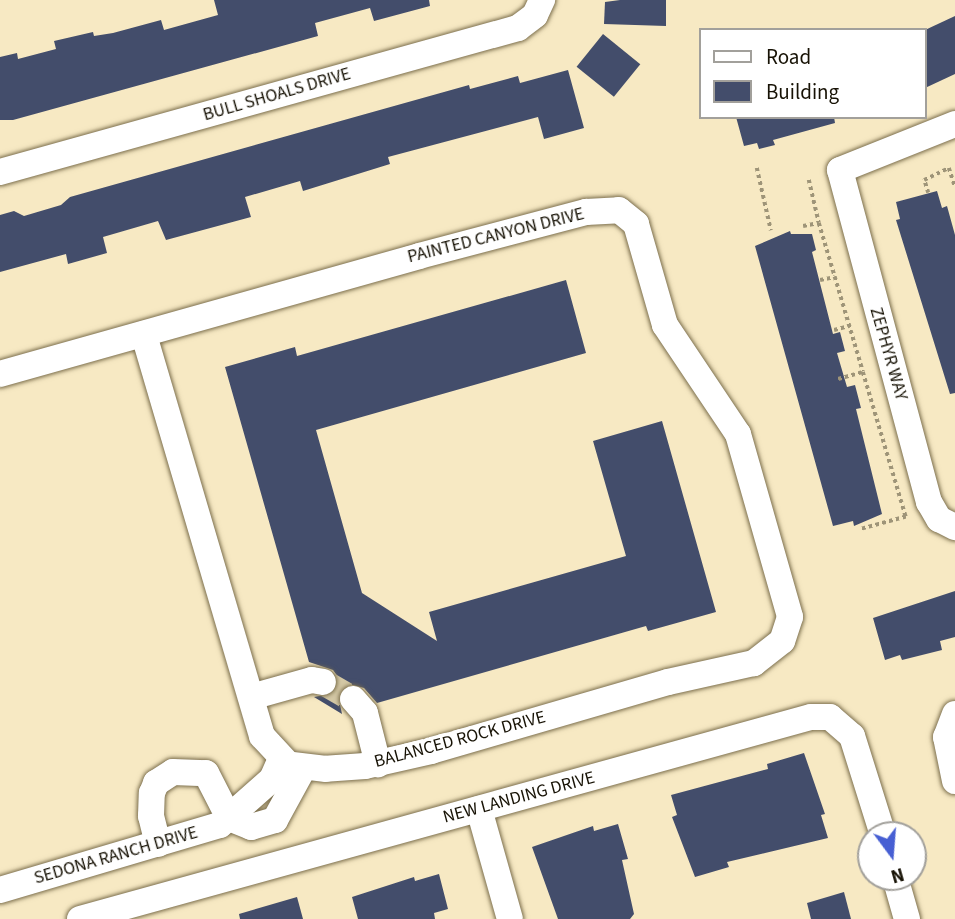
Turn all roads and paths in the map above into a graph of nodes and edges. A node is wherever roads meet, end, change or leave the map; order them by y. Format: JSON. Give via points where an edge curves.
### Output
{"nodes":[{"id":1,"x":542,"y":0,"type":"edge"},
{"id":2,"x":955,"y":124,"type":"edge"},
{"id":3,"x":955,"y":167,"type":"edge"},
{"id":4,"x":757,"y":168,"type":"dead end"},
{"id":5,"x":949,"y":168,"type":"junction"},
{"id":6,"x":0,"y":172,"type":"edge"},
{"id":7,"x":809,"y":180,"type":"dead end"},
{"id":8,"x":955,"y":186,"type":"edge"},
{"id":9,"x":928,"y":193,"type":"dead end"},
{"id":10,"x":819,"y":223,"type":"junction"},
{"id":11,"x":803,"y":226,"type":"dead end"},
{"id":12,"x":771,"y":230,"type":"dead end"},
{"id":13,"x":835,"y":277,"type":"junction"},
{"id":14,"x":820,"y":280,"type":"dead end"},
{"id":15,"x":850,"y":326,"type":"junction"},
{"id":16,"x":834,"y":330,"type":"dead end"},
{"id":17,"x":144,"y":334,"type":"junction"},
{"id":18,"x":863,"y":372,"type":"junction"},
{"id":19,"x":0,"y":374,"type":"edge"},
{"id":20,"x":838,"y":379,"type":"dead end"},
{"id":21,"x":955,"y":527,"type":"edge"},
{"id":22,"x":862,"y":529,"type":"dead end"},
{"id":23,"x":782,"y":640,"type":"joint"},
{"id":24,"x":323,"y":682,"type":"tunnel mouth"},
{"id":25,"x":251,"y":697,"type":"junction"},
{"id":26,"x":353,"y":699,"type":"tunnel mouth"},
{"id":27,"x":953,"y":714,"type":"edge"},
{"id":28,"x":293,"y":763,"type":"junction"},
{"id":29,"x":378,"y":764,"type":"junction"},
{"id":30,"x":955,"y":781,"type":"edge"},
{"id":31,"x":479,"y":809,"type":"junction"},
{"id":32,"x":229,"y":818,"type":"junction"},
{"id":33,"x":879,"y":821,"type":"edge"},
{"id":34,"x":158,"y":844,"type":"junction"},
{"id":35,"x":0,"y":890,"type":"edge"},
{"id":36,"x":899,"y":891,"type":"edge"},
{"id":37,"x":111,"y":915,"type":"edge"},
{"id":38,"x":80,"y":919,"type":"edge"},
{"id":39,"x":510,"y":919,"type":"edge"},
{"id":40,"x":907,"y":919,"type":"edge"}],
"edges":[{"from":1,"to":6,"type":"street","name":"BULL SHOALS DRIVE","via":[[535,15],[518,28]]},
{"from":2,"to":21,"type":"street","name":"ZEPHYR WAY","via":[[840,170],[929,502],[939,519]]},
{"from":3,"to":5,"type":"path"},
{"from":4,"to":12,"type":"path"},
{"from":5,"to":8,"type":"path"},
{"from":5,"to":9,"type":"path","via":[[924,180]]},
{"from":7,"to":10,"type":"path"},
{"from":10,"to":11,"type":"path"},
{"from":10,"to":13,"type":"path"},
{"from":13,"to":14,"type":"path"},
{"from":13,"to":15,"type":"path"},
{"from":15,"to":16,"type":"path"},
{"from":15,"to":18,"type":"path"},
{"from":17,"to":19,"type":"street","name":"PAINTED CANYON DRIVE"},
{"from":17,"to":23,"type":"street","name":"PAINTED CANYON DRIVE","via":[[586,212],[619,210],[636,224],[665,325],[738,434],[790,618]]},
{"from":17,"to":25,"type":"street"},
{"from":18,"to":20,"type":"path"},
{"from":18,"to":22,"type":"path","via":[[906,517]]},
{"from":23,"to":29,"type":"street","name":"BALANCED ROCK DRIVE","via":[[754,663],[668,682]]},
{"from":24,"to":25,"type":"street","via":[[312,680]]},
{"from":25,"to":28,"type":"street","via":[[262,736]]},
{"from":26,"to":29,"type":"street","via":[[365,713]]},
{"from":27,"to":30,"type":"street","via":[[946,737]]},
{"from":28,"to":29,"type":"street","name":"BALANCED ROCK DRIVE"},
{"from":28,"to":32,"type":"street","name":"SEDONA RANCH DRIVE"},
{"from":31,"to":33,"type":"street","name":"NEW LANDING DRIVE","via":[[811,717],[830,717],[843,724],[860,751]]},
{"from":31,"to":37,"type":"street","name":"NEW LANDING DRIVE"},
{"from":31,"to":39,"type":"street"},
{"from":32,"to":34,"type":"street","name":"SEDONA RANCH DRIVE"},
{"from":32,"to":34,"type":"street","via":[[206,773],[173,772],[152,793],[151,816]]},
{"from":34,"to":35,"type":"street","name":"SEDONA RANCH DRIVE"},
{"from":36,"to":40,"type":"street"},
{"from":37,"to":38,"type":"street","name":"NEW LANDING DRIVE"}]}
